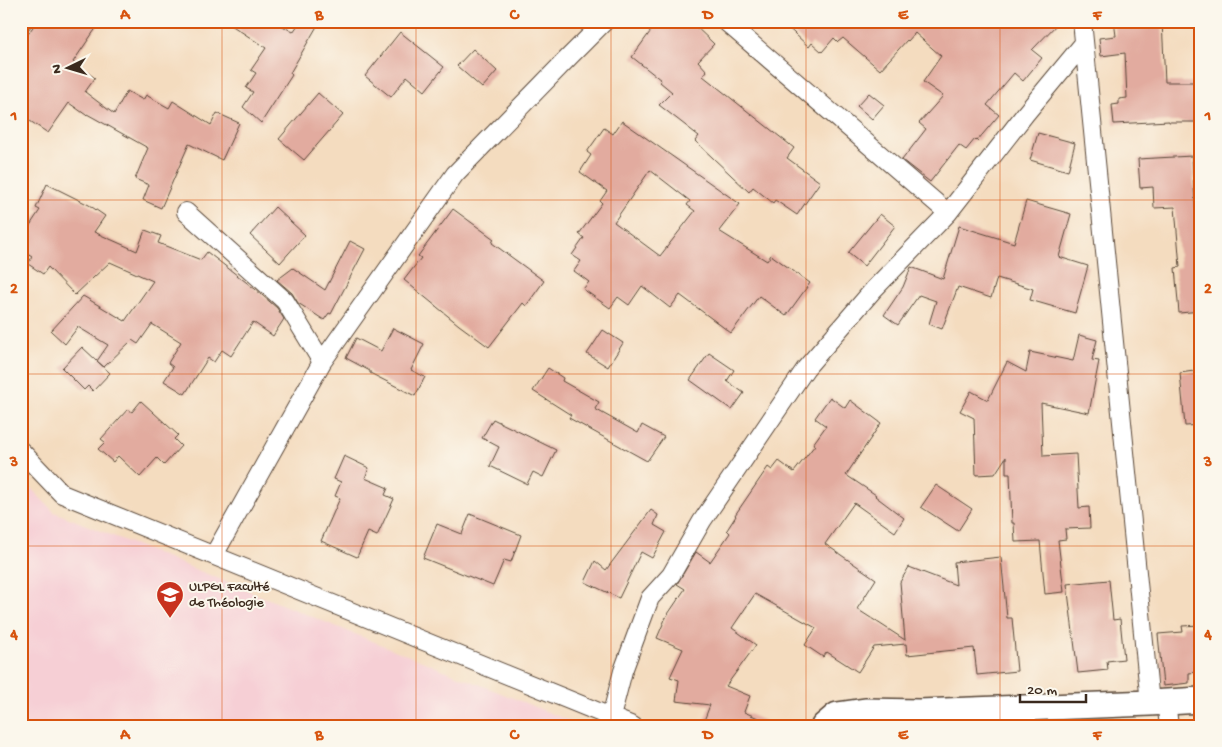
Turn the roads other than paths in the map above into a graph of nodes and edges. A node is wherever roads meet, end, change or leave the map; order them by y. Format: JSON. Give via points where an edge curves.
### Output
{"nodes":[{"id":1,"x":605,"y":21,"type":"edge"},
{"id":2,"x":725,"y":21,"type":"edge"},
{"id":3,"x":1082,"y":21,"type":"edge"},
{"id":4,"x":1084,"y":44,"type":"junction"},
{"id":5,"x":186,"y":212,"type":"dead end"},
{"id":6,"x":948,"y":213,"type":"junction"},
{"id":7,"x":322,"y":362,"type":"junction"},
{"id":8,"x":21,"y":451,"type":"edge"},
{"id":9,"x":214,"y":555,"type":"junction"},
{"id":10,"x":1201,"y":700,"type":"edge"},
{"id":11,"x":1161,"y":711,"type":"edge"},
{"id":12,"x":611,"y":717,"type":"junction"},
{"id":13,"x":633,"y":726,"type":"edge"},
{"id":14,"x":824,"y":726,"type":"edge"}],
"edges":[{"from":1,"to":7,"type":"street","via":[[455,174]]},
{"from":2,"to":6,"type":"street"},
{"from":3,"to":4,"type":"street"},
{"from":4,"to":6,"type":"street"},
{"from":4,"to":11,"type":"street"},
{"from":5,"to":7,"type":"street","via":[[285,301]]},
{"from":6,"to":12,"type":"street","via":[[874,289],[806,368],[702,521],[671,575],[650,598],[623,671]]},
{"from":7,"to":9,"type":"street"},
{"from":8,"to":9,"type":"street","via":[[62,494]]},
{"from":9,"to":12,"type":"street"},
{"from":10,"to":11,"type":"main road"},
{"from":11,"to":14,"type":"main road","via":[[865,711],[837,715]]},
{"from":12,"to":13,"type":"street"}]}
